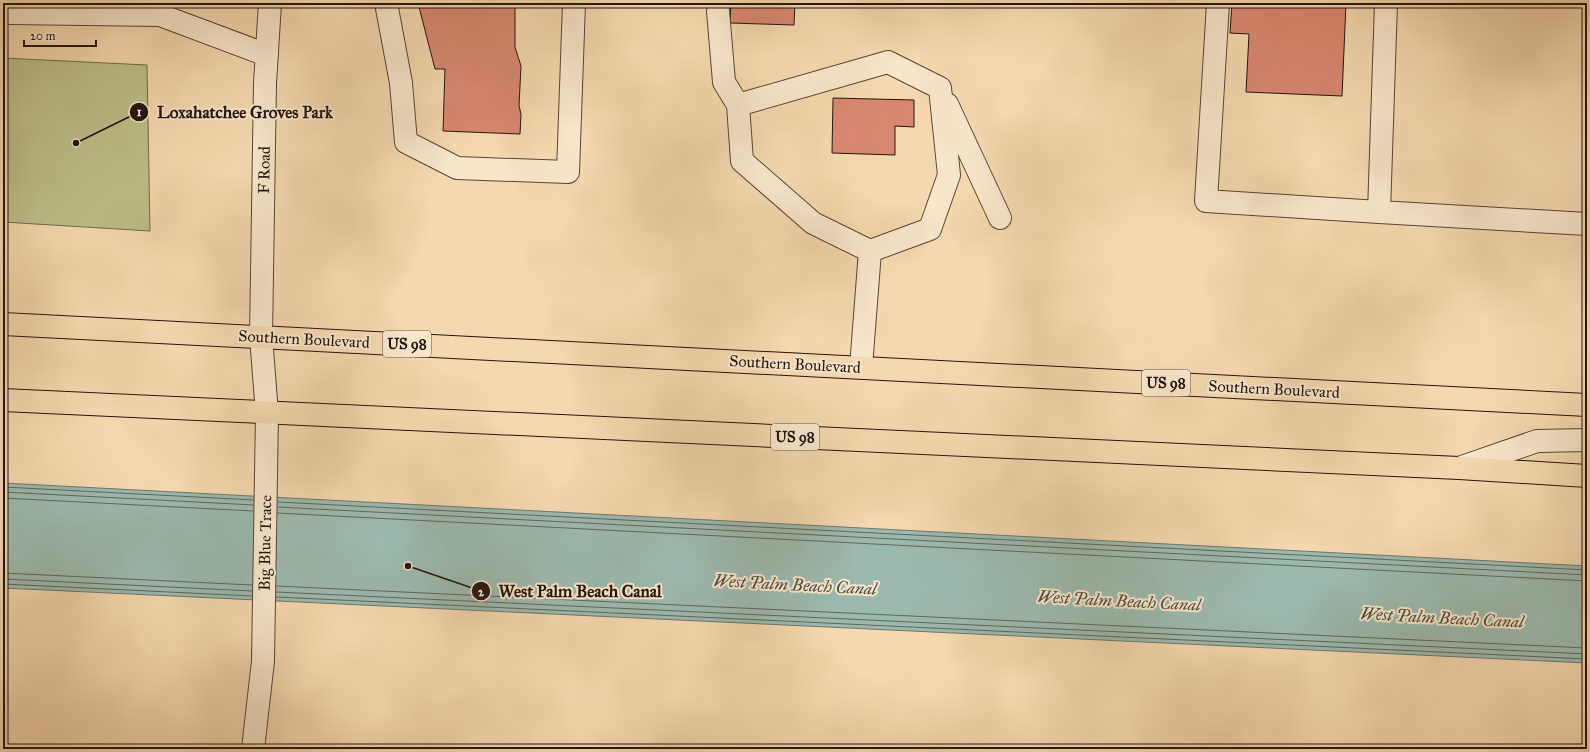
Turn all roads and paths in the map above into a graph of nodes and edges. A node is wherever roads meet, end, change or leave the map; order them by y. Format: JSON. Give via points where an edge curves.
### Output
{"nodes":[{"id":1,"x":270,"y":3,"type":"edge"},
{"id":2,"x":386,"y":3,"type":"edge"},
{"id":3,"x":574,"y":3,"type":"edge"},
{"id":4,"x":1218,"y":3,"type":"edge"},
{"id":5,"x":1386,"y":3,"type":"edge"},
{"id":6,"x":160,"y":9,"type":"edge"},
{"id":7,"x":718,"y":11,"type":"dead end"},
{"id":8,"x":10,"y":12,"type":"dead end"},
{"id":9,"x":267,"y":55,"type":"junction"},
{"id":10,"x":940,"y":88,"type":"junction"},
{"id":11,"x":738,"y":105,"type":"junction"},
{"id":12,"x":1379,"y":212,"type":"junction"},
{"id":13,"x":1000,"y":218,"type":"dead end"},
{"id":14,"x":1587,"y":224,"type":"edge"},
{"id":15,"x":870,"y":251,"type":"junction"},
{"id":16,"x":3,"y":324,"type":"edge"},
{"id":17,"x":261,"y":337,"type":"junction"},
{"id":18,"x":861,"y":368,"type":"junction"},
{"id":19,"x":3,"y":400,"type":"edge"},
{"id":20,"x":1587,"y":405,"type":"edge"},
{"id":21,"x":267,"y":413,"type":"junction"},
{"id":22,"x":1587,"y":440,"type":"edge"},
{"id":23,"x":1459,"y":468,"type":"junction"},
{"id":24,"x":1587,"y":476,"type":"edge"},
{"id":25,"x":253,"y":749,"type":"edge"}],
"edges":[{"from":1,"to":9,"type":"street","name":"F Road"},
{"from":2,"to":3,"type":"street","via":[[401,83],[406,142],[457,168],[568,172]]},
{"from":4,"to":12,"type":"street","via":[[1206,201]]},
{"from":5,"to":12,"type":"street"},
{"from":6,"to":8,"type":"street"},
{"from":6,"to":9,"type":"street"},
{"from":7,"to":11,"type":"street","via":[[724,82]]},
{"from":9,"to":17,"type":"street","name":"F Road"},
{"from":10,"to":11,"type":"street","via":[[888,62]]},
{"from":10,"to":13,"type":"street"},
{"from":10,"to":15,"type":"street","via":[[949,175],[930,229]]},
{"from":11,"to":15,"type":"street","via":[[742,160],[813,223]]},
{"from":12,"to":14,"type":"street"},
{"from":15,"to":18,"type":"street"},
{"from":16,"to":17,"type":"highway","name":"Southern Boulevard","number":"US 98"},
{"from":17,"to":18,"type":"highway","name":"Southern Boulevard","number":"US 98"},
{"from":17,"to":21,"type":"street","name":"Big Blue Trace"},
{"from":18,"to":20,"type":"highway","name":"Southern Boulevard","number":"US 98"},
{"from":19,"to":21,"type":"highway","number":"US 98"},
{"from":21,"to":23,"type":"highway","number":"US 98"},
{"from":21,"to":25,"type":"street","name":"Big Blue Trace","via":[[263,661]]},
{"from":22,"to":23,"type":"street","via":[[1537,440]]},
{"from":23,"to":24,"type":"highway","number":"US 98"}]}
